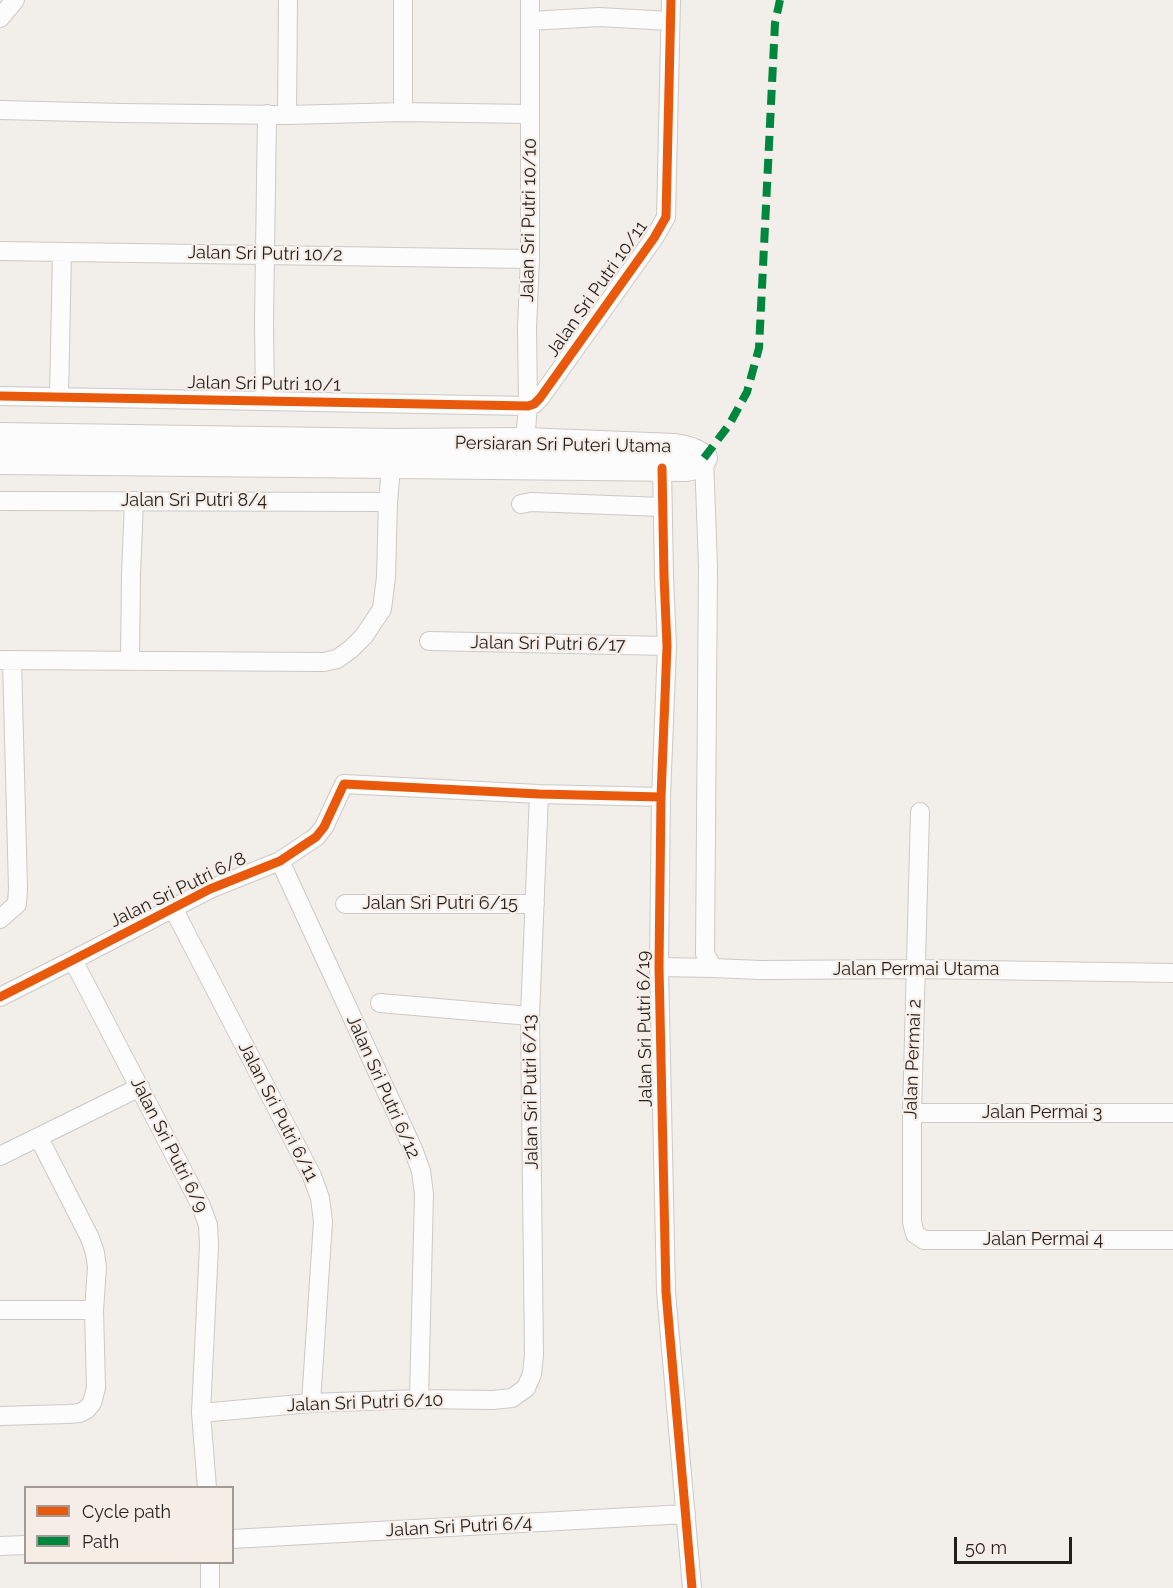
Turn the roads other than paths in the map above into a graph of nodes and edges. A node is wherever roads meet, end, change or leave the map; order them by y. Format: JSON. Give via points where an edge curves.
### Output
{"nodes":[{"id":1,"x":15,"y":0,"type":"edge"},
{"id":2,"x":288,"y":0,"type":"edge"},
{"id":3,"x":402,"y":0,"type":"edge"},
{"id":4,"x":530,"y":0,"type":"edge"},
{"id":5,"x":671,"y":0,"type":"edge"},
{"id":6,"x":0,"y":18,"type":"edge"},
{"id":7,"x":530,"y":21,"type":"junction"},
{"id":8,"x":670,"y":21,"type":"junction"},
{"id":9,"x":0,"y":110,"type":"edge"},
{"id":10,"x":403,"y":112,"type":"junction"},
{"id":11,"x":267,"y":114,"type":"junction"},
{"id":12,"x":529,"y":114,"type":"junction"},
{"id":13,"x":287,"y":115,"type":"junction"},
{"id":14,"x":0,"y":251,"type":"edge"},
{"id":15,"x":62,"y":252,"type":"junction"},
{"id":16,"x":264,"y":254,"type":"junction"},
{"id":17,"x":531,"y":259,"type":"junction"},
{"id":18,"x":0,"y":396,"type":"edge"},
{"id":19,"x":59,"y":397,"type":"junction"},
{"id":20,"x":264,"y":401,"type":"junction"},
{"id":21,"x":528,"y":406,"type":"junction"},
{"id":22,"x":0,"y":436,"type":"edge"},
{"id":23,"x":525,"y":441,"type":"junction"},
{"id":24,"x":392,"y":453,"type":"junction"},
{"id":25,"x":704,"y":458,"type":"junction"},
{"id":26,"x":0,"y":461,"type":"edge"},
{"id":27,"x":662,"y":468,"type":"junction"},
{"id":28,"x":0,"y":501,"type":"edge"},
{"id":29,"x":134,"y":501,"type":"junction"},
{"id":30,"x":388,"y":502,"type":"junction"},
{"id":31,"x":521,"y":504,"type":"dead end"},
{"id":32,"x":662,"y":507,"type":"junction"},
{"id":33,"x":429,"y":641,"type":"dead end"},
{"id":34,"x":668,"y":646,"type":"junction"},
{"id":35,"x":6,"y":660,"type":"edge"},
{"id":36,"x":130,"y":661,"type":"junction"},
{"id":37,"x":539,"y":794,"type":"junction"},
{"id":38,"x":661,"y":797,"type":"junction"},
{"id":39,"x":920,"y":812,"type":"dead end"},
{"id":40,"x":280,"y":861,"type":"junction"},
{"id":41,"x":345,"y":904,"type":"dead end"},
{"id":42,"x":535,"y":904,"type":"junction"},
{"id":43,"x":173,"y":908,"type":"junction"},
{"id":44,"x":0,"y":920,"type":"edge"},
{"id":45,"x":73,"y":960,"type":"junction"},
{"id":46,"x":659,"y":967,"type":"junction"},
{"id":47,"x":712,"y":968,"type":"junction"},
{"id":48,"x":916,"y":969,"type":"junction"},
{"id":49,"x":1173,"y":973,"type":"edge"},
{"id":50,"x":0,"y":997,"type":"edge"},
{"id":51,"x":380,"y":1003,"type":"dead end"},
{"id":52,"x":530,"y":1016,"type":"junction"},
{"id":53,"x":140,"y":1086,"type":"junction"},
{"id":54,"x":912,"y":1113,"type":"junction"},
{"id":55,"x":1173,"y":1113,"type":"edge"},
{"id":56,"x":39,"y":1138,"type":"junction"},
{"id":57,"x":0,"y":1156,"type":"edge"},
{"id":58,"x":915,"y":1234,"type":"joint"},
{"id":59,"x":1173,"y":1240,"type":"edge"},
{"id":60,"x":0,"y":1310,"type":"edge"},
{"id":61,"x":94,"y":1310,"type":"junction"},
{"id":62,"x":526,"y":1388,"type":"joint"},
{"id":63,"x":419,"y":1399,"type":"junction"},
{"id":64,"x":311,"y":1403,"type":"junction"},
{"id":65,"x":201,"y":1413,"type":"junction"},
{"id":66,"x":0,"y":1416,"type":"edge"},
{"id":67,"x":207,"y":1486,"type":"edge"},
{"id":68,"x":686,"y":1514,"type":"junction"},
{"id":69,"x":234,"y":1539,"type":"edge"},
{"id":70,"x":24,"y":1545,"type":"edge"},
{"id":71,"x":0,"y":1546,"type":"edge"},
{"id":72,"x":210,"y":1564,"type":"edge"},
{"id":73,"x":210,"y":1588,"type":"edge"},
{"id":74,"x":692,"y":1588,"type":"edge"}],
"edges":[{"from":1,"to":6,"type":"street"},
{"from":2,"to":13,"type":"street"},
{"from":3,"to":10,"type":"street"},
{"from":4,"to":7,"type":"street","name":"Jalan Sri Putri 10/10"},
{"from":5,"to":8,"type":"street","name":"Jalan Sri Putri 10/11"},
{"from":7,"to":8,"type":"street","via":[[599,17]]},
{"from":7,"to":12,"type":"street","name":"Jalan Sri Putri 10/10"},
{"from":8,"to":21,"type":"street","name":"Jalan Sri Putri 10/11","via":[[666,217],[540,398]]},
{"from":9,"to":11,"type":"street"},
{"from":10,"to":12,"type":"street"},
{"from":10,"to":13,"type":"street"},
{"from":11,"to":13,"type":"street"},
{"from":11,"to":16,"type":"street"},
{"from":12,"to":17,"type":"street","name":"Jalan Sri Putri 10/10"},
{"from":14,"to":15,"type":"street","name":"Jalan Sri Putri 10/2"},
{"from":15,"to":16,"type":"street","name":"Jalan Sri Putri 10/2"},
{"from":15,"to":19,"type":"street"},
{"from":16,"to":17,"type":"street","name":"Jalan Sri Putri 10/2"},
{"from":16,"to":20,"type":"street"},
{"from":17,"to":21,"type":"street","name":"Jalan Sri Putri 10/10"},
{"from":18,"to":19,"type":"street","name":"Jalan Sri Putri 10/1"},
{"from":19,"to":20,"type":"street","name":"Jalan Sri Putri 10/1"},
{"from":20,"to":21,"type":"street","name":"Jalan Sri Putri 10/1"},
{"from":21,"to":23,"type":"street","name":"Jalan Sri Putri 10/10"},
{"from":22,"to":24,"type":"street","name":"Persiaran Sri Puteri Utama"},
{"from":23,"to":24,"type":"street","name":"Persiaran Sri Puteri Utama"},
{"from":23,"to":25,"type":"street","name":"Persiaran Sri Puteri Utama","via":[[675,447]]},
{"from":24,"to":26,"type":"street","name":"Persiaran Sri Puteri Utama"},
{"from":24,"to":27,"type":"street","name":"Persiaran Sri Puteri Utama"},
{"from":24,"to":30,"type":"street"},
{"from":25,"to":27,"type":"street","name":"Persiaran Sri Puteri Utama","via":[[687,468]]},
{"from":25,"to":47,"type":"street","via":[[708,566],[705,954]]},
{"from":27,"to":32,"type":"street","name":"Jalan Sri Putri 6/19"},
{"from":28,"to":29,"type":"street","name":"Jalan Sri Putri 8/4"},
{"from":29,"to":30,"type":"street","name":"Jalan Sri Putri 8/4"},
{"from":29,"to":36,"type":"street"},
{"from":30,"to":36,"type":"street","via":[[382,609],[364,636],[337,658],[324,662]]},
{"from":31,"to":32,"type":"street"},
{"from":32,"to":34,"type":"street","name":"Jalan Sri Putri 6/19"},
{"from":33,"to":34,"type":"street","name":"Jalan Sri Putri 6/17"},
{"from":34,"to":38,"type":"street","name":"Jalan Sri Putri 6/19"},
{"from":35,"to":36,"type":"street"},
{"from":35,"to":44,"type":"street","via":[[18,889],[17,904]]},
{"from":37,"to":38,"type":"street"},
{"from":37,"to":40,"type":"street","name":"Jalan Sri Putri 6/8","via":[[344,784],[316,837]]},
{"from":37,"to":42,"type":"street","name":"Jalan Sri Putri 6/13"},
{"from":38,"to":46,"type":"street","name":"Jalan Sri Putri 6/19"},
{"from":39,"to":48,"type":"street","name":"Jalan Permai 2"},
{"from":40,"to":43,"type":"street","name":"Jalan Sri Putri 6/8"},
{"from":40,"to":63,"type":"street","name":"Jalan Sri Putri 6/12","via":[[421,1171],[424,1194]]},
{"from":41,"to":42,"type":"street","name":"Jalan Sri Putri 6/15"},
{"from":42,"to":52,"type":"street","name":"Jalan Sri Putri 6/13"},
{"from":43,"to":45,"type":"street","name":"Jalan Sri Putri 6/8"},
{"from":43,"to":64,"type":"street","name":"Jalan Sri Putri 6/11","via":[[320,1198],[323,1221]]},
{"from":45,"to":50,"type":"street","name":"Jalan Sri Putri 6/8"},
{"from":45,"to":53,"type":"street","name":"Jalan Sri Putri 6/9"},
{"from":46,"to":47,"type":"street","name":"Jalan Permai Utama"},
{"from":46,"to":68,"type":"street","name":"Jalan Sri Putri 6/19","via":[[666,1292]]},
{"from":47,"to":48,"type":"street","name":"Jalan Permai Utama"},
{"from":48,"to":49,"type":"street","name":"Jalan Permai Utama"},
{"from":48,"to":54,"type":"street","name":"Jalan Permai 2"},
{"from":51,"to":52,"type":"street"},
{"from":52,"to":62,"type":"street","name":"Jalan Sri Putri 6/13","via":[[534,1355]]},
{"from":53,"to":56,"type":"street"},
{"from":53,"to":65,"type":"street","name":"Jalan Sri Putri 6/9","via":[[208,1225]]},
{"from":54,"to":55,"type":"street","name":"Jalan Permai 3"},
{"from":54,"to":58,"type":"street","name":"Jalan Permai 2"},
{"from":56,"to":57,"type":"street"},
{"from":56,"to":61,"type":"street","via":[[95,1253]]},
{"from":58,"to":59,"type":"street","name":"Jalan Permai 4","via":[[924,1240]]},
{"from":60,"to":61,"type":"street"},
{"from":61,"to":66,"type":"street","via":[[96,1388],[87,1409],[68,1414]]},
{"from":62,"to":63,"type":"street","name":"Jalan Sri Putri 6/10","via":[[512,1398],[493,1400]]},
{"from":63,"to":64,"type":"street","name":"Jalan Sri Putri 6/10"},
{"from":64,"to":65,"type":"street","name":"Jalan Sri Putri 6/10"},
{"from":65,"to":67,"type":"street","name":"Jalan Sri Putri 6/9"},
{"from":68,"to":69,"type":"street","name":"Jalan Sri Putri 6/4"},
{"from":68,"to":74,"type":"street","name":"Jalan Sri Putri 6/19"},
{"from":70,"to":71,"type":"street"},
{"from":72,"to":73,"type":"street"}]}
